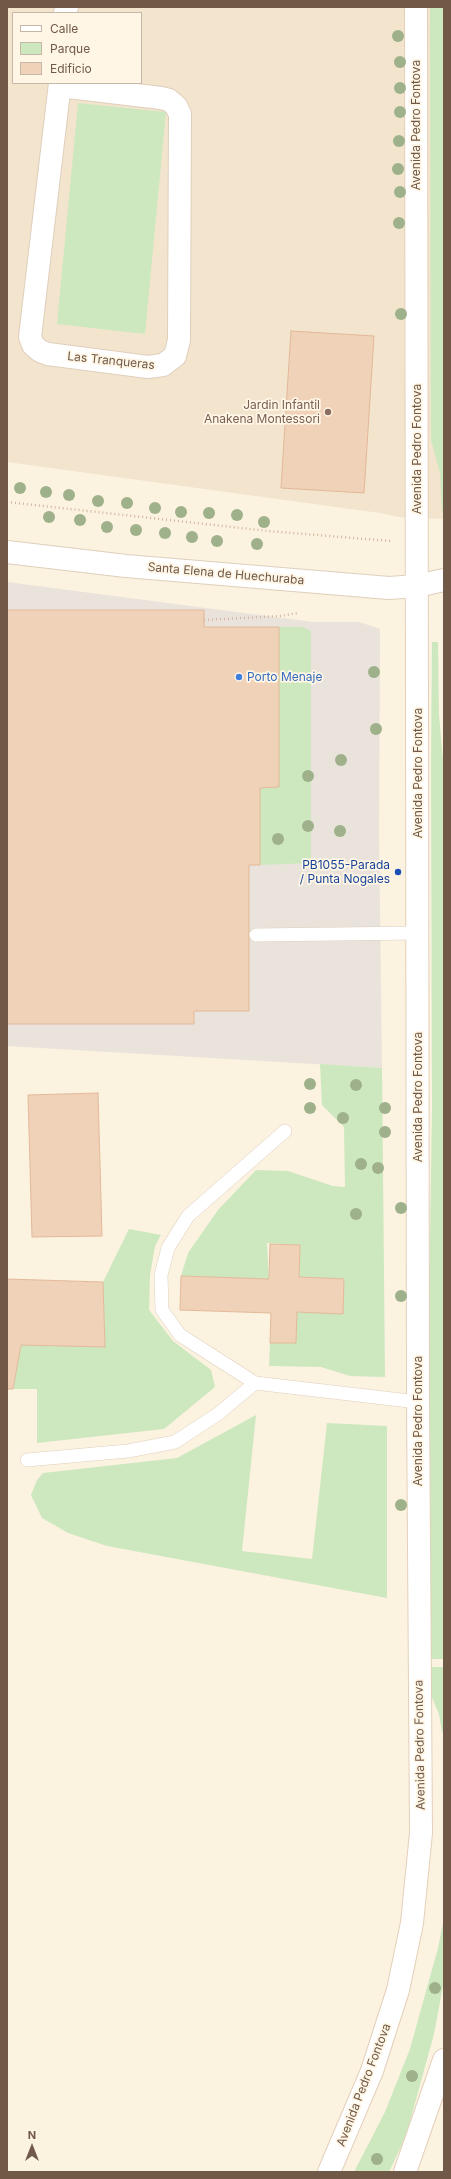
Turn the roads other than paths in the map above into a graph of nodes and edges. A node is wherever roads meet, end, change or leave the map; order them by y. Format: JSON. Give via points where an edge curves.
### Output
{"nodes":[{"id":1,"x":416,"y":7,"type":"edge"},
{"id":2,"x":60,"y":84,"type":"edge"},
{"id":3,"x":7,"y":552,"type":"edge"},
{"id":4,"x":444,"y":580,"type":"edge"},
{"id":5,"x":417,"y":586,"type":"junction"},
{"id":6,"x":418,"y":934,"type":"junction"},
{"id":7,"x":256,"y":936,"type":"dead end"},
{"id":8,"x":285,"y":1131,"type":"dead end"},
{"id":9,"x":255,"y":1383,"type":"junction"},
{"id":10,"x":418,"y":1402,"type":"junction"},
{"id":11,"x":27,"y":1460,"type":"dead end"},
{"id":12,"x":443,"y":2066,"type":"edge"},
{"id":13,"x":329,"y":2172,"type":"edge"},
{"id":14,"x":405,"y":2172,"type":"edge"}],
"edges":[{"from":1,"to":5,"type":"street","name":"Avenida Pedro Fontova"},
{"from":2,"to":2,"type":"street","name":"Las Tranqueras","via":[[30,337],[33,345],[48,354],[148,367],[163,365],[175,356],[179,340],[180,114],[169,100]]},
{"from":3,"to":5,"type":"street","name":"Santa Elena de Huechuraba","via":[[126,566],[376,587]]},
{"from":4,"to":5,"type":"street","name":"Santa Elena de Huechuraba"},
{"from":5,"to":6,"type":"street","name":"Avenida Pedro Fontova"},
{"from":6,"to":7,"type":"lane"},
{"from":6,"to":10,"type":"street","name":"Avenida Pedro Fontova"},
{"from":8,"to":9,"type":"lane","via":[[188,1216],[168,1248],[160,1275],[162,1310],[180,1335]]},
{"from":9,"to":10,"type":"lane"},
{"from":9,"to":11,"type":"lane","via":[[218,1414],[175,1442],[128,1451]]},
{"from":10,"to":13,"type":"street","name":"Avenida Pedro Fontova","via":[[422,1779],[418,1878],[406,1957],[385,2036]]},
{"from":12,"to":14,"type":"street"}]}
